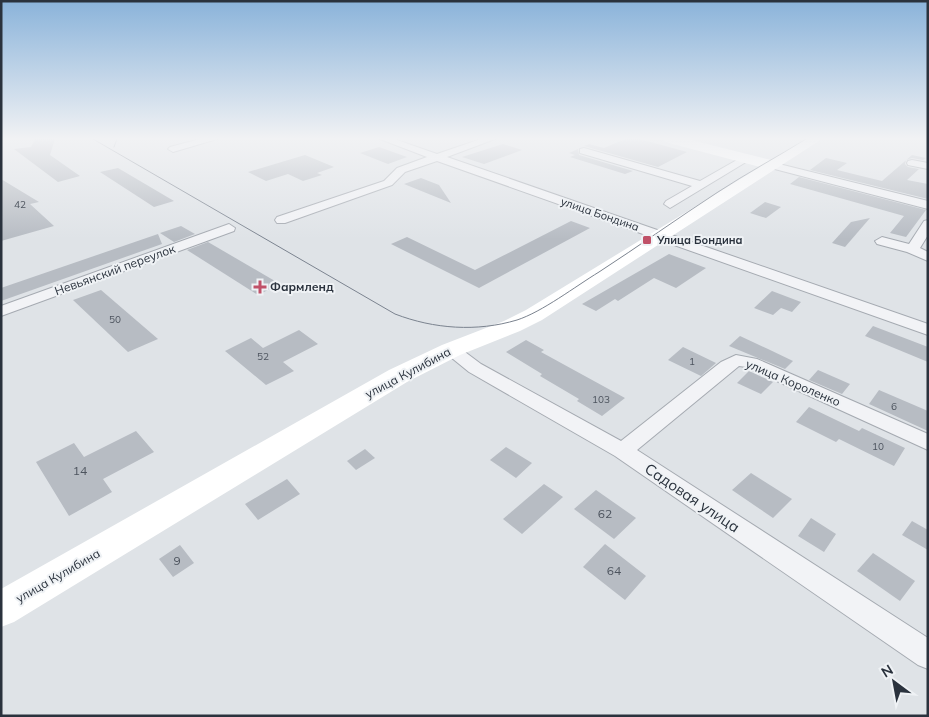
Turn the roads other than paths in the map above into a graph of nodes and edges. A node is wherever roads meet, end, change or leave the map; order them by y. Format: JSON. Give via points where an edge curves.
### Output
{"nodes":[{"id":1,"x":399,"y":172,"type":"edge"},
{"id":2,"x":480,"y":172,"type":"edge"},
{"id":3,"x":658,"y":172,"type":"edge"},
{"id":4,"x":724,"y":172,"type":"edge"},
{"id":5,"x":749,"y":172,"type":"edge"},
{"id":6,"x":818,"y":172,"type":"edge"},
{"id":7,"x":701,"y":185,"type":"junction"},
{"id":8,"x":670,"y":204,"type":"dead end"},
{"id":9,"x":928,"y":205,"type":"edge"},
{"id":10,"x":281,"y":220,"type":"dead end"},
{"id":11,"x":928,"y":224,"type":"edge"},
{"id":12,"x":229,"y":228,"type":"dead end"},
{"id":13,"x":660,"y":235,"type":"junction"},
{"id":14,"x":882,"y":241,"type":"dead end"},
{"id":15,"x":912,"y":250,"type":"junction"},
{"id":16,"x":928,"y":257,"type":"edge"},
{"id":17,"x":1,"y":311,"type":"edge"},
{"id":18,"x":928,"y":330,"type":"edge"},
{"id":19,"x":451,"y":350,"type":"junction"},
{"id":20,"x":928,"y":443,"type":"edge"},
{"id":21,"x":622,"y":451,"type":"junction"},
{"id":22,"x":1,"y":609,"type":"edge"},
{"id":23,"x":928,"y":655,"type":"edge"}],
"edges":[{"from":1,"to":10,"type":"street","via":[[388,183]]},
{"from":2,"to":13,"type":"street","name":"улица Бондина"},
{"from":3,"to":7,"type":"street"},
{"from":4,"to":7,"type":"street"},
{"from":5,"to":13,"type":"main road","name":"улица Кулибина"},
{"from":6,"to":9,"type":"street"},
{"from":7,"to":8,"type":"street"},
{"from":11,"to":15,"type":"street"},
{"from":12,"to":17,"type":"street","name":"Невьянский переулок"},
{"from":13,"to":18,"type":"street","name":"улица Бондина"},
{"from":13,"to":19,"type":"main road","name":"улица Кулибина","via":[[534,316]]},
{"from":14,"to":15,"type":"street"},
{"from":15,"to":16,"type":"street"},
{"from":19,"to":21,"type":"street","name":"Садовая улица","via":[[475,368]]},
{"from":19,"to":22,"type":"main road","name":"улица Кулибина","via":[[398,376]]},
{"from":20,"to":21,"type":"street","name":"улица Короленко","via":[[751,363],[736,360]]},
{"from":21,"to":23,"type":"street","name":"Садовая улица"}]}
